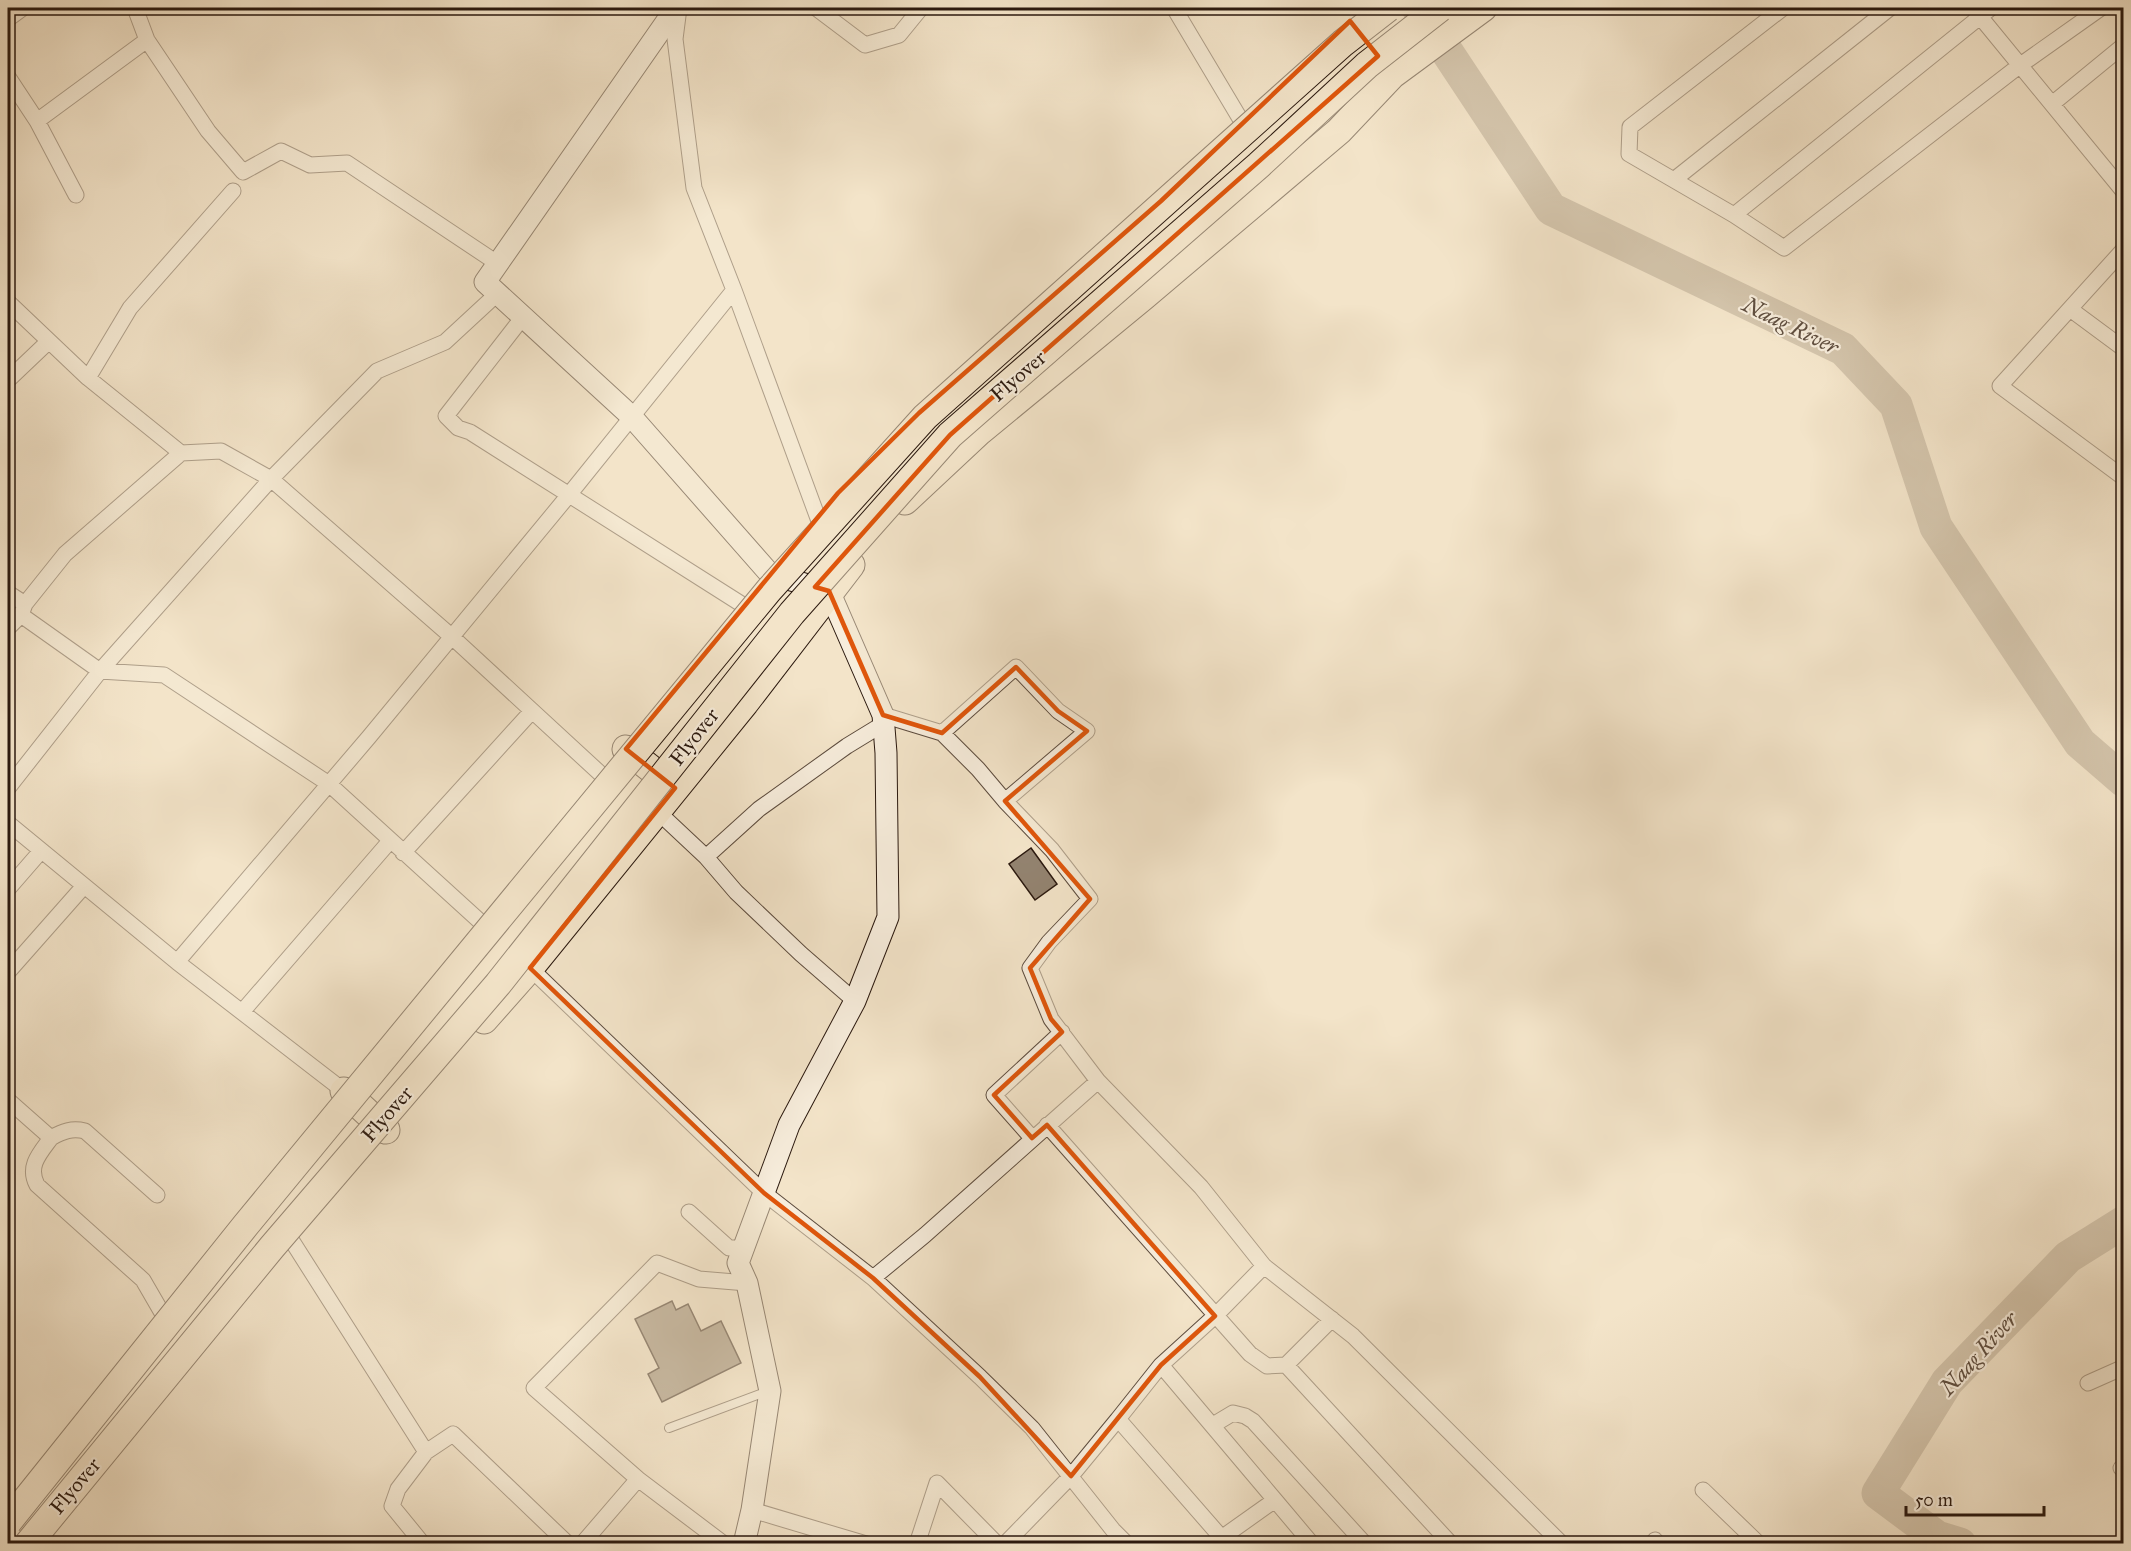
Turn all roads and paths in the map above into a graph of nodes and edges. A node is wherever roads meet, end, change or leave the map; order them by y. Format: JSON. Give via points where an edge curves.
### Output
{"nodes":[{"id":1,"x":23,"y":8,"type":"edge"},
{"id":2,"x":135,"y":8,"type":"edge"},
{"id":3,"x":678,"y":8,"type":"edge"},
{"id":4,"x":816,"y":8,"type":"edge"},
{"id":5,"x":921,"y":8,"type":"edge"},
{"id":6,"x":1174,"y":8,"type":"edge"},
{"id":7,"x":1388,"y":8,"type":"edge"},
{"id":8,"x":1440,"y":8,"type":"edge"},
{"id":9,"x":1483,"y":8,"type":"edge"},
{"id":10,"x":1783,"y":8,"type":"edge"},
{"id":11,"x":1890,"y":8,"type":"edge"},
{"id":12,"x":2101,"y":8,"type":"edge"},
{"id":13,"x":1982,"y":10,"type":"edge"},
{"id":14,"x":1358,"y":14,"type":"edge"},
{"id":15,"x":8,"y":19,"type":"edge"},
{"id":16,"x":147,"y":40,"type":"junction"},
{"id":17,"x":2124,"y":45,"type":"edge"},
{"id":18,"x":2019,"y":66,"type":"junction"},
{"id":19,"x":1392,"y":75,"type":"junction"},
{"id":20,"x":8,"y":77,"type":"edge"},
{"id":21,"x":2052,"y":104,"type":"junction"},
{"id":22,"x":37,"y":121,"type":"junction"},
{"id":23,"x":1242,"y":122,"type":"junction"},
{"id":24,"x":1675,"y":179,"type":"junction"},
{"id":25,"x":233,"y":191,"type":"dead end"},
{"id":26,"x":2124,"y":192,"type":"edge"},
{"id":27,"x":76,"y":195,"type":"dead end"},
{"id":28,"x":1734,"y":214,"type":"junction"},
{"id":29,"x":2124,"y":249,"type":"edge"},
{"id":30,"x":497,"y":263,"type":"junction"},
{"id":31,"x":734,"y":290,"type":"junction"},
{"id":32,"x":498,"y":293,"type":"junction"},
{"id":33,"x":8,"y":302,"type":"edge"},
{"id":34,"x":2070,"y":309,"type":"junction"},
{"id":35,"x":523,"y":317,"type":"junction"},
{"id":36,"x":49,"y":341,"type":"junction"},
{"id":37,"x":2124,"y":349,"type":"edge"},
{"id":38,"x":88,"y":378,"type":"junction"},
{"id":39,"x":8,"y":380,"type":"edge"},
{"id":40,"x":631,"y":416,"type":"junction"},
{"id":41,"x":181,"y":453,"type":"junction"},
{"id":42,"x":2124,"y":478,"type":"edge"},
{"id":43,"x":271,"y":479,"type":"junction"},
{"id":44,"x":568,"y":496,"type":"junction"},
{"id":45,"x":819,"y":521,"type":"junction"},
{"id":46,"x":770,"y":574,"type":"junction"},
{"id":47,"x":829,"y":591,"type":"junction"},
{"id":48,"x":8,"y":592,"type":"edge"},
{"id":49,"x":746,"y":608,"type":"junction"},
{"id":50,"x":23,"y":609,"type":"junction"},
{"id":51,"x":8,"y":628,"type":"edge"},
{"id":52,"x":451,"y":636,"type":"junction"},
{"id":53,"x":100,"y":670,"type":"junction"},
{"id":54,"x":532,"y":711,"type":"junction"},
{"id":55,"x":883,"y":719,"type":"junction"},
{"id":56,"x":942,"y":732,"type":"junction"},
{"id":57,"x":626,"y":749,"type":"junction"},
{"id":58,"x":604,"y":777,"type":"junction"},
{"id":59,"x":328,"y":784,"type":"junction"},
{"id":60,"x":8,"y":788,"type":"edge"},
{"id":61,"x":675,"y":789,"type":"junction"},
{"id":62,"x":1005,"y":801,"type":"junction"},
{"id":63,"x":657,"y":811,"type":"junction"},
{"id":64,"x":8,"y":823,"type":"edge"},
{"id":65,"x":390,"y":841,"type":"junction"},
{"id":66,"x":41,"y":851,"type":"junction"},
{"id":67,"x":403,"y":853,"type":"junction"},
{"id":68,"x":706,"y":857,"type":"junction"},
{"id":69,"x":84,"y":886,"type":"junction"},
{"id":70,"x":8,"y":889,"type":"edge"},
{"id":71,"x":485,"y":926,"type":"junction"},
{"id":72,"x":177,"y":962,"type":"junction"},
{"id":73,"x":530,"y":968,"type":"junction"},
{"id":74,"x":8,"y":972,"type":"edge"},
{"id":75,"x":855,"y":1001,"type":"junction"},
{"id":76,"x":242,"y":1012,"type":"junction"},
{"id":77,"x":1062,"y":1032,"type":"junction"},
{"id":78,"x":1098,"y":1081,"type":"junction"},
{"id":79,"x":344,"y":1090,"type":"junction"},
{"id":80,"x":8,"y":1100,"type":"edge"},
{"id":81,"x":1047,"y":1125,"type":"junction"},
{"id":82,"x":386,"y":1130,"type":"junction"},
{"id":83,"x":51,"y":1138,"type":"junction"},
{"id":84,"x":1032,"y":1138,"type":"junction"},
{"id":85,"x":764,"y":1193,"type":"junction"},
{"id":86,"x":157,"y":1195,"type":"dead end"},
{"id":87,"x":689,"y":1212,"type":"dead end"},
{"id":88,"x":292,"y":1241,"type":"junction"},
{"id":89,"x":744,"y":1248,"type":"junction"},
{"id":90,"x":1264,"y":1266,"type":"junction"},
{"id":91,"x":873,"y":1278,"type":"junction"},
{"id":92,"x":747,"y":1283,"type":"junction"},
{"id":93,"x":1215,"y":1316,"type":"junction"},
{"id":94,"x":165,"y":1318,"type":"junction"},
{"id":95,"x":1332,"y":1319,"type":"junction"},
{"id":96,"x":1161,"y":1365,"type":"junction"},
{"id":97,"x":1286,"y":1365,"type":"junction"},
{"id":98,"x":2124,"y":1367,"type":"edge"},
{"id":99,"x":2088,"y":1383,"type":"dead end"},
{"id":100,"x":770,"y":1391,"type":"junction"},
{"id":101,"x":1118,"y":1419,"type":"junction"},
{"id":102,"x":1213,"y":1425,"type":"junction"},
{"id":103,"x":669,"y":1428,"type":"dead end"},
{"id":104,"x":426,"y":1452,"type":"junction"},
{"id":105,"x":1071,"y":1476,"type":"junction"},
{"id":106,"x":639,"y":1479,"type":"junction"},
{"id":107,"x":1703,"y":1490,"type":"dead end"},
{"id":108,"x":1275,"y":1500,"type":"junction"},
{"id":109,"x":8,"y":1506,"type":"edge"},
{"id":110,"x":752,"y":1510,"type":"junction"},
{"id":111,"x":8,"y":1522,"type":"edge"},
{"id":112,"x":1221,"y":1541,"type":"edge"},
{"id":113,"x":27,"y":1544,"type":"edge"},
{"id":114,"x":45,"y":1544,"type":"edge"},
{"id":115,"x":423,"y":1544,"type":"edge"},
{"id":116,"x":568,"y":1544,"type":"edge"},
{"id":117,"x":582,"y":1544,"type":"edge"},
{"id":118,"x":724,"y":1544,"type":"edge"},
{"id":119,"x":744,"y":1544,"type":"edge"},
{"id":120,"x":866,"y":1544,"type":"edge"},
{"id":121,"x":916,"y":1544,"type":"edge"},
{"id":122,"x":997,"y":1544,"type":"edge"},
{"id":123,"x":1005,"y":1544,"type":"edge"},
{"id":124,"x":1126,"y":1544,"type":"edge"},
{"id":125,"x":1312,"y":1544,"type":"edge"},
{"id":126,"x":1365,"y":1544,"type":"edge"},
{"id":127,"x":1451,"y":1544,"type":"edge"},
{"id":128,"x":1562,"y":1544,"type":"edge"},
{"id":129,"x":1759,"y":1544,"type":"edge"}],
"edges":[{"from":1,"to":15,"type":"street"},
{"from":2,"to":16,"type":"street"},
{"from":3,"to":30,"type":"street"},
{"from":3,"to":31,"type":"street","via":[[675,39],[694,188]]},
{"from":4,"to":5,"type":"street","via":[[865,45],[899,35]]},
{"from":6,"to":23,"type":"street"},
{"from":7,"to":111,"type":"highway","name":"Flyover","bridge":true,"via":[[925,417],[769,590],[245,1226]]},
{"from":8,"to":113,"type":"highway","name":"Flyover","bridge":true,"via":[[1367,65],[1259,165],[950,435],[792,613],[498,984],[272,1247]]},
{"from":9,"to":19,"type":"highway"},
{"from":10,"to":24,"type":"street","via":[[1630,127],[1629,154]]},
{"from":11,"to":24,"type":"street"},
{"from":12,"to":18,"type":"street"},
{"from":13,"to":18,"type":"street"},
{"from":13,"to":28,"type":"street"},
{"from":14,"to":19,"type":"highway"},
{"from":14,"to":23,"type":"highway"},
{"from":16,"to":22,"type":"street"},
{"from":16,"to":30,"type":"street","via":[[208,131],[243,172],[281,151],[310,165],[347,163]]},
{"from":17,"to":21,"type":"street"},
{"from":18,"to":21,"type":"street"},
{"from":18,"to":28,"type":"street","via":[[1784,248]]},
{"from":19,"to":47,"type":"highway","via":[[1339,131],[980,431],[902,503]]},
{"from":20,"to":22,"type":"street"},
{"from":21,"to":26,"type":"street"},
{"from":22,"to":27,"type":"street"},
{"from":23,"to":45,"type":"highway","via":[[1161,201],[919,413],[838,493]]},
{"from":24,"to":28,"type":"street"},
{"from":25,"to":38,"type":"street","via":[[130,308]]},
{"from":29,"to":34,"type":"street"},
{"from":30,"to":32,"type":"street","via":[[485,282]]},
{"from":31,"to":40,"type":"street"},
{"from":31,"to":45,"type":"street"},
{"from":32,"to":35,"type":"street"},
{"from":32,"to":43,"type":"street","via":[[445,342],[377,371]]},
{"from":33,"to":36,"type":"street"},
{"from":34,"to":37,"type":"street"},
{"from":34,"to":42,"type":"street","via":[[2000,386]]},
{"from":35,"to":40,"type":"street"},
{"from":35,"to":44,"type":"street","via":[[446,416],[458,428],[471,432]]},
{"from":36,"to":38,"type":"street"},
{"from":36,"to":39,"type":"street"},
{"from":38,"to":41,"type":"street"},
{"from":40,"to":44,"type":"street"},
{"from":40,"to":46,"type":"street"},
{"from":41,"to":43,"type":"street","via":[[221,451]]},
{"from":41,"to":50,"type":"street","via":[[65,554]]},
{"from":43,"to":52,"type":"street"},
{"from":43,"to":53,"type":"street"},
{"from":44,"to":49,"type":"street"},
{"from":44,"to":52,"type":"street"},
{"from":45,"to":46,"type":"highway"},
{"from":46,"to":47,"type":"street"},
{"from":46,"to":49,"type":"highway"},
{"from":47,"to":55,"type":"street"},
{"from":47,"to":61,"type":"highway"},
{"from":48,"to":50,"type":"street"},
{"from":49,"to":57,"type":"highway"},
{"from":50,"to":51,"type":"street"},
{"from":50,"to":53,"type":"street"},
{"from":52,"to":54,"type":"street"},
{"from":52,"to":59,"type":"street"},
{"from":53,"to":59,"type":"street","via":[[164,675]]},
{"from":53,"to":60,"type":"street"},
{"from":54,"to":58,"type":"street"},
{"from":54,"to":67,"type":"street"},
{"from":55,"to":56,"type":"street"},
{"from":55,"to":68,"type":"street","via":[[759,809]]},
{"from":55,"to":75,"type":"street","via":[[888,917]]},
{"from":56,"to":62,"type":"street"},
{"from":56,"to":62,"type":"street","via":[[1016,667],[1058,711],[1087,731]]},
{"from":57,"to":58,"type":"highway"},
{"from":57,"to":61,"type":"highway"},
{"from":58,"to":71,"type":"highway"},
{"from":59,"to":65,"type":"street"},
{"from":59,"to":72,"type":"street"},
{"from":61,"to":63,"type":"highway"},
{"from":62,"to":77,"type":"street","via":[[1052,850],[1090,899],[1030,968],[1052,1019]]},
{"from":63,"to":68,"type":"street"},
{"from":63,"to":73,"type":"highway"},
{"from":64,"to":66,"type":"street"},
{"from":65,"to":67,"type":"street"},
{"from":65,"to":76,"type":"street"},
{"from":66,"to":69,"type":"street"},
{"from":66,"to":70,"type":"street"},
{"from":67,"to":71,"type":"street"},
{"from":68,"to":75,"type":"street","via":[[736,892]]},
{"from":69,"to":72,"type":"street"},
{"from":69,"to":74,"type":"street"},
{"from":71,"to":79,"type":"highway"},
{"from":72,"to":76,"type":"street"},
{"from":73,"to":82,"type":"highway"},
{"from":73,"to":85,"type":"street"},
{"from":75,"to":85,"type":"street","via":[[789,1125]]},
{"from":76,"to":79,"type":"street"},
{"from":77,"to":78,"type":"street"},
{"from":77,"to":84,"type":"street","via":[[994,1095]]},
{"from":78,"to":81,"type":"street"},
{"from":78,"to":90,"type":"street","via":[[1201,1187]]},
{"from":79,"to":82,"type":"highway"},
{"from":79,"to":94,"type":"highway","via":[[217,1242]]},
{"from":80,"to":83,"type":"street"},
{"from":81,"to":84,"type":"street"},
{"from":81,"to":93,"type":"street"},
{"from":82,"to":88,"type":"highway"},
{"from":83,"to":86,"type":"street","via":[[75,1129],[85,1131]]},
{"from":83,"to":94,"type":"street","via":[[35,1160],[33,1178],[37,1185],[143,1280]]},
{"from":84,"to":91,"type":"street"},
{"from":85,"to":89,"type":"street"},
{"from":85,"to":91,"type":"street"},
{"from":87,"to":89,"type":"street","via":[[729,1248]]},
{"from":88,"to":104,"type":"street"},
{"from":88,"to":114,"type":"highway","via":[[152,1407]]},
{"from":89,"to":92,"type":"street","via":[[738,1263]]},
{"from":90,"to":93,"type":"street"},
{"from":90,"to":95,"type":"street"},
{"from":91,"to":105,"type":"street","via":[[1017,1413]]},
{"from":92,"to":100,"type":"street"},
{"from":92,"to":106,"type":"street","via":[[699,1279],[657,1263],[534,1388]]},
{"from":93,"to":96,"type":"street"},
{"from":93,"to":97,"type":"street","via":[[1250,1354],[1267,1366]]},
{"from":94,"to":109,"type":"highway"},
{"from":95,"to":97,"type":"street"},
{"from":95,"to":128,"type":"street"},
{"from":96,"to":101,"type":"street"},
{"from":96,"to":102,"type":"street"},
{"from":97,"to":127,"type":"street"},
{"from":98,"to":99,"type":"street"},
{"from":100,"to":103,"type":"lane"},
{"from":100,"to":110,"type":"street"},
{"from":101,"to":105,"type":"street"},
{"from":101,"to":112,"type":"street"},
{"from":102,"to":108,"type":"street"},
{"from":102,"to":126,"type":"street","via":[[1233,1413],[1253,1421]]},
{"from":104,"to":115,"type":"street","via":[[398,1489],[392,1506]]},
{"from":104,"to":116,"type":"street","via":[[453,1434]]},
{"from":105,"to":123,"type":"street"},
{"from":105,"to":124,"type":"street"},
{"from":106,"to":117,"type":"street"},
{"from":106,"to":118,"type":"street"},
{"from":107,"to":129,"type":"street"},
{"from":108,"to":112,"type":"street"},
{"from":108,"to":125,"type":"street"},
{"from":110,"to":119,"type":"street"},
{"from":110,"to":120,"type":"street"},
{"from":121,"to":122,"type":"street","via":[[937,1483]]}]}
